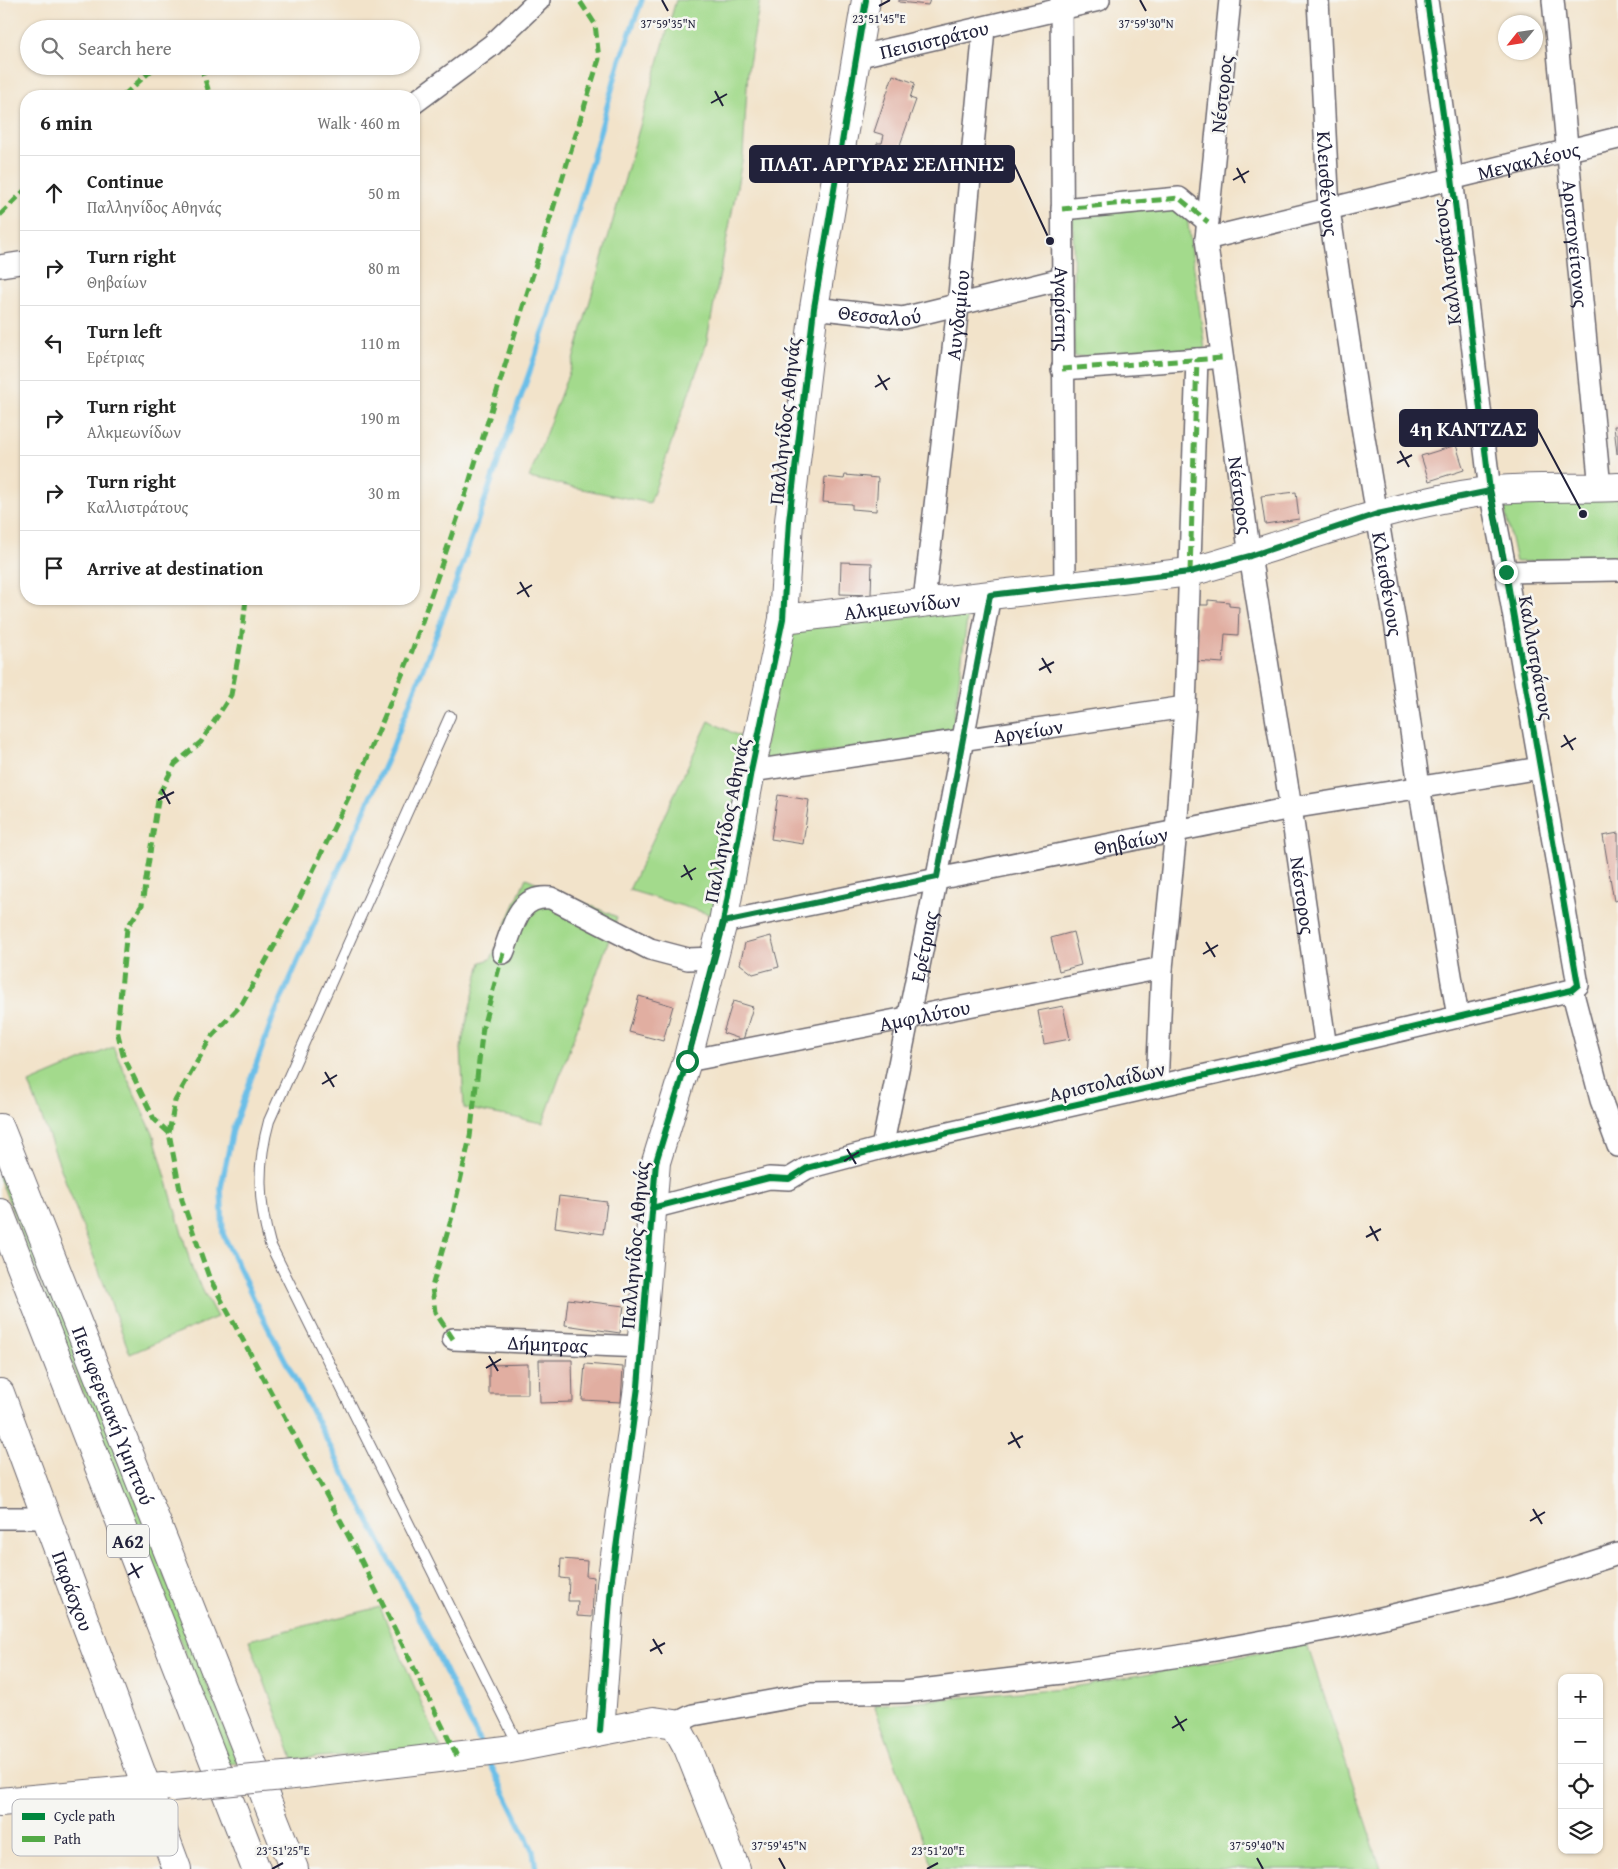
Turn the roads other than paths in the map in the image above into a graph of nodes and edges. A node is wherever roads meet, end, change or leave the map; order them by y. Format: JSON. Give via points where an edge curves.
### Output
{"nodes":[{"id":1,"x":539,"y":0,"type":"edge"},
{"id":2,"x":866,"y":0,"type":"edge"},
{"id":3,"x":1099,"y":0,"type":"edge"},
{"id":4,"x":1230,"y":0,"type":"edge"},
{"id":5,"x":1318,"y":0,"type":"edge"},
{"id":6,"x":1427,"y":0,"type":"edge"},
{"id":7,"x":1553,"y":0,"type":"edge"},
{"id":8,"x":1061,"y":5,"type":"edge"},
{"id":9,"x":984,"y":29,"type":"junction"},
{"id":10,"x":856,"y":57,"type":"junction"},
{"id":11,"x":420,"y":98,"type":"edge"},
{"id":12,"x":1618,"y":138,"type":"edge"},
{"id":13,"x":1566,"y":150,"type":"junction"},
{"id":14,"x":1452,"y":178,"type":"junction"},
{"id":15,"x":1062,"y":209,"type":"junction"},
{"id":16,"x":1330,"y":210,"type":"junction"},
{"id":17,"x":1207,"y":230,"type":"junction"},
{"id":18,"x":20,"y":263,"type":"edge"},
{"id":19,"x":0,"y":266,"type":"edge"},
{"id":20,"x":1062,"y":280,"type":"junction"},
{"id":21,"x":958,"y":306,"type":"junction"},
{"id":22,"x":814,"y":308,"type":"junction"},
{"id":23,"x":1222,"y":358,"type":"junction"},
{"id":24,"x":1197,"y":360,"type":"junction"},
{"id":25,"x":1062,"y":369,"type":"junction"},
{"id":26,"x":1609,"y":488,"type":"edge"},
{"id":27,"x":1490,"y":491,"type":"junction"},
{"id":28,"x":1377,"y":514,"type":"junction"},
{"id":29,"x":1250,"y":556,"type":"junction"},
{"id":30,"x":1618,"y":570,"type":"edge"},
{"id":31,"x":1190,"y":572,"type":"junction"},
{"id":32,"x":1506,"y":572,"type":"junction"},
{"id":33,"x":1065,"y":587,"type":"junction"},
{"id":34,"x":990,"y":595,"type":"junction"},
{"id":35,"x":924,"y":601,"type":"junction"},
{"id":36,"x":783,"y":619,"type":"junction"},
{"id":37,"x":1185,"y":707,"type":"junction"},
{"id":38,"x":450,"y":716,"type":"dead end"},
{"id":39,"x":962,"y":739,"type":"junction"},
{"id":40,"x":1540,"y":768,"type":"junction"},
{"id":41,"x":751,"y":771,"type":"junction"},
{"id":42,"x":1419,"y":786,"type":"junction"},
{"id":43,"x":1291,"y":808,"type":"junction"},
{"id":44,"x":1176,"y":831,"type":"junction"},
{"id":45,"x":937,"y":877,"type":"junction"},
{"id":46,"x":724,"y":922,"type":"junction"},
{"id":47,"x":503,"y":953,"type":"dead end"},
{"id":48,"x":714,"y":958,"type":"junction"},
{"id":49,"x":1162,"y":968,"type":"junction"},
{"id":50,"x":1572,"y":990,"type":"junction"},
{"id":51,"x":909,"y":1018,"type":"junction"},
{"id":52,"x":1458,"y":1018,"type":"junction"},
{"id":53,"x":1326,"y":1048,"type":"junction"},
{"id":54,"x":687,"y":1061,"type":"junction"},
{"id":55,"x":1157,"y":1087,"type":"junction"},
{"id":56,"x":0,"y":1128,"type":"edge"},
{"id":57,"x":1618,"y":1146,"type":"edge"},
{"id":58,"x":882,"y":1148,"type":"junction"},
{"id":59,"x":652,"y":1208,"type":"junction"},
{"id":60,"x":0,"y":1213,"type":"edge"},
{"id":61,"x":453,"y":1339,"type":"dead end"},
{"id":62,"x":642,"y":1348,"type":"junction"},
{"id":63,"x":0,"y":1393,"type":"edge"},
{"id":64,"x":0,"y":1518,"type":"edge"},
{"id":65,"x":46,"y":1518,"type":"junction"},
{"id":66,"x":1618,"y":1554,"type":"edge"},
{"id":67,"x":675,"y":1724,"type":"junction"},
{"id":68,"x":600,"y":1731,"type":"junction"},
{"id":69,"x":512,"y":1749,"type":"junction"},
{"id":70,"x":159,"y":1788,"type":"junction"},
{"id":71,"x":34,"y":1799,"type":"edge"},
{"id":72,"x":161,"y":1799,"type":"edge"},
{"id":73,"x":174,"y":1856,"type":"edge"},
{"id":74,"x":177,"y":1869,"type":"edge"},
{"id":75,"x":256,"y":1869,"type":"edge"},
{"id":76,"x":294,"y":1869,"type":"edge"},
{"id":77,"x":736,"y":1869,"type":"edge"}],
"edges":[{"from":1,"to":11,"type":"street","via":[[492,44]]},
{"from":2,"to":10,"type":"main road","name":"Παλληνίδος Αθηνάς"},
{"from":3,"to":8,"type":"street","name":"Πεισιστράτου"},
{"from":4,"to":17,"type":"street","name":"Νέστορος"},
{"from":5,"to":16,"type":"street","name":"Κλεισθένους"},
{"from":6,"to":14,"type":"street","name":"Καλλιστράτους"},
{"from":7,"to":13,"type":"street","name":"Αριστογείτονος"},
{"from":8,"to":9,"type":"street","name":"Πεισιστράτου"},
{"from":8,"to":15,"type":"street","name":"Αγαρίστης"},
{"from":9,"to":10,"type":"street","name":"Πεισιστράτου"},
{"from":9,"to":21,"type":"street","name":"Αυγδαμίου"},
{"from":10,"to":22,"type":"main road","name":"Παλληνίδος Αθηνάς"},
{"from":12,"to":13,"type":"street","name":"Μεγακλέους"},
{"from":13,"to":14,"type":"street","name":"Μεγακλέους"},
{"from":13,"to":26,"type":"street","name":"Αριστογείτονος"},
{"from":14,"to":16,"type":"street","name":"Μεγακλέους"},
{"from":14,"to":27,"type":"street","name":"Καλλιστράτους"},
{"from":15,"to":17,"type":"street","via":[[1179,198]]},
{"from":15,"to":20,"type":"street","name":"Αγαρίστης"},
{"from":16,"to":17,"type":"street","name":"Μεγακλέους"},
{"from":16,"to":28,"type":"street","name":"Κλεισθένους"},
{"from":17,"to":23,"type":"street","name":"Νέστορος"},
{"from":18,"to":19,"type":"street"},
{"from":20,"to":21,"type":"street","name":"Θεσσαλού"},
{"from":20,"to":25,"type":"street","name":"Αγαρίστης"},
{"from":21,"to":22,"type":"street","name":"Θεσσαλού","via":[[903,318]]},
{"from":21,"to":35,"type":"street","name":"Αυγδαμίου"},
{"from":22,"to":36,"type":"main road","name":"Παλληνίδος Αθηνάς","via":[[789,521]]},
{"from":23,"to":24,"type":"street"},
{"from":23,"to":29,"type":"street","name":"Νέστορος"},
{"from":24,"to":25,"type":"street"},
{"from":24,"to":31,"type":"street"},
{"from":25,"to":33,"type":"street","name":"Αγαρίστης"},
{"from":26,"to":27,"type":"main road","name":"Αλκμεωνίδων"},
{"from":27,"to":28,"type":"main road","name":"Αλκμεωνίδων"},
{"from":27,"to":32,"type":"street","name":"Καλλιστράτους"},
{"from":28,"to":29,"type":"main road","name":"Αλκμεωνίδων"},
{"from":28,"to":42,"type":"street","name":"Κλεισθένους"},
{"from":29,"to":31,"type":"main road","name":"Αλκμεωνίδων"},
{"from":29,"to":43,"type":"street","name":"Νέστορος"},
{"from":30,"to":32,"type":"street"},
{"from":31,"to":33,"type":"main road","name":"Αλκμεωνίδων"},
{"from":31,"to":37,"type":"street"},
{"from":32,"to":40,"type":"street","name":"Καλλιστράτους"},
{"from":33,"to":34,"type":"main road","name":"Αλκμεωνίδων"},
{"from":34,"to":35,"type":"main road","name":"Αλκμεωνίδων"},
{"from":34,"to":39,"type":"street","name":"Ερέτριας"},
{"from":35,"to":36,"type":"main road","name":"Αλκμεωνίδων"},
{"from":36,"to":41,"type":"main road","name":"Παλληνίδος Αθηνάς"},
{"from":37,"to":39,"type":"street","name":"Αργείων"},
{"from":37,"to":44,"type":"street"},
{"from":38,"to":69,"type":"lane","via":[[269,1121],[260,1158],[260,1202],[270,1244]]},
{"from":39,"to":41,"type":"street","name":"Αργείων"},
{"from":39,"to":45,"type":"street","name":"Ερέτριας"},
{"from":40,"to":42,"type":"street","name":"Θηβαίων"},
{"from":40,"to":50,"type":"street","name":"Καλλιστράτους","via":[[1578,985]]},
{"from":41,"to":46,"type":"main road","name":"Παλληνίδος Αθηνάς"},
{"from":42,"to":43,"type":"street","name":"Θηβαίων"},
{"from":42,"to":52,"type":"street","name":"Κλεισθένους"},
{"from":43,"to":44,"type":"street","name":"Θηβαίων"},
{"from":43,"to":53,"type":"street","name":"Νέστορος"},
{"from":44,"to":45,"type":"street","name":"Θηβαίων"},
{"from":44,"to":49,"type":"street"},
{"from":45,"to":46,"type":"street","name":"Θηβαίων"},
{"from":45,"to":51,"type":"street","name":"Ερέτριας"},
{"from":46,"to":48,"type":"main road","name":"Παλληνίδος Αθηνάς"},
{"from":47,"to":48,"type":"street","via":[[522,908],[538,897],[551,898],[650,949],[688,959]]},
{"from":48,"to":54,"type":"main road","name":"Παλληνίδος Αθηνάς"},
{"from":49,"to":51,"type":"street","name":"Αμφιλύτου"},
{"from":49,"to":55,"type":"street"},
{"from":50,"to":52,"type":"street","name":"Αριστολαίδων"},
{"from":50,"to":57,"type":"street","via":[[1601,1100]]},
{"from":51,"to":54,"type":"street","name":"Αμφιλύτου"},
{"from":51,"to":58,"type":"street","name":"Ερέτριας"},
{"from":52,"to":53,"type":"street","name":"Αριστολαίδων"},
{"from":53,"to":55,"type":"street","name":"Αριστολαίδων"},
{"from":54,"to":59,"type":"main road","name":"Παλληνίδος Αθηνάς","via":[[656,1162]]},
{"from":55,"to":58,"type":"street","name":"Αριστολαίδων"},
{"from":56,"to":76,"type":"main road","name":"Περιφερειακή Υμηττού","number":"Α62"},
{"from":58,"to":59,"type":"street","name":"Αριστολαίδων","via":[[807,1168],[789,1179],[769,1178]]},
{"from":59,"to":62,"type":"main road","name":"Παλληνίδος Αθηνάς"},
{"from":60,"to":75,"type":"main road","name":"Περιφερειακή Υμηττού","number":"Α62"},
{"from":61,"to":62,"type":"street","name":"Δήμητρας"},
{"from":62,"to":68,"type":"main road","name":"Παλληνίδος Αθηνάς","via":[[611,1585]]},
{"from":63,"to":65,"type":"main road","name":"Παράσχου"},
{"from":64,"to":65,"type":"street"},
{"from":65,"to":70,"type":"main road","name":"Παράσχου"},
{"from":66,"to":67,"type":"street","via":[[1510,1588],[1341,1627],[1203,1652],[904,1692],[810,1694],[693,1715]]},
{"from":67,"to":68,"type":"main road","via":[[654,1721]]},
{"from":67,"to":77,"type":"main road","via":[[688,1748]]},
{"from":68,"to":69,"type":"main road"},
{"from":69,"to":70,"type":"main road","bridge":true},
{"from":70,"to":71,"type":"main road"},
{"from":70,"to":72,"type":"main road","name":"Παράσχου"},
{"from":73,"to":74,"type":"main road","name":"Παράσχου"}]}
